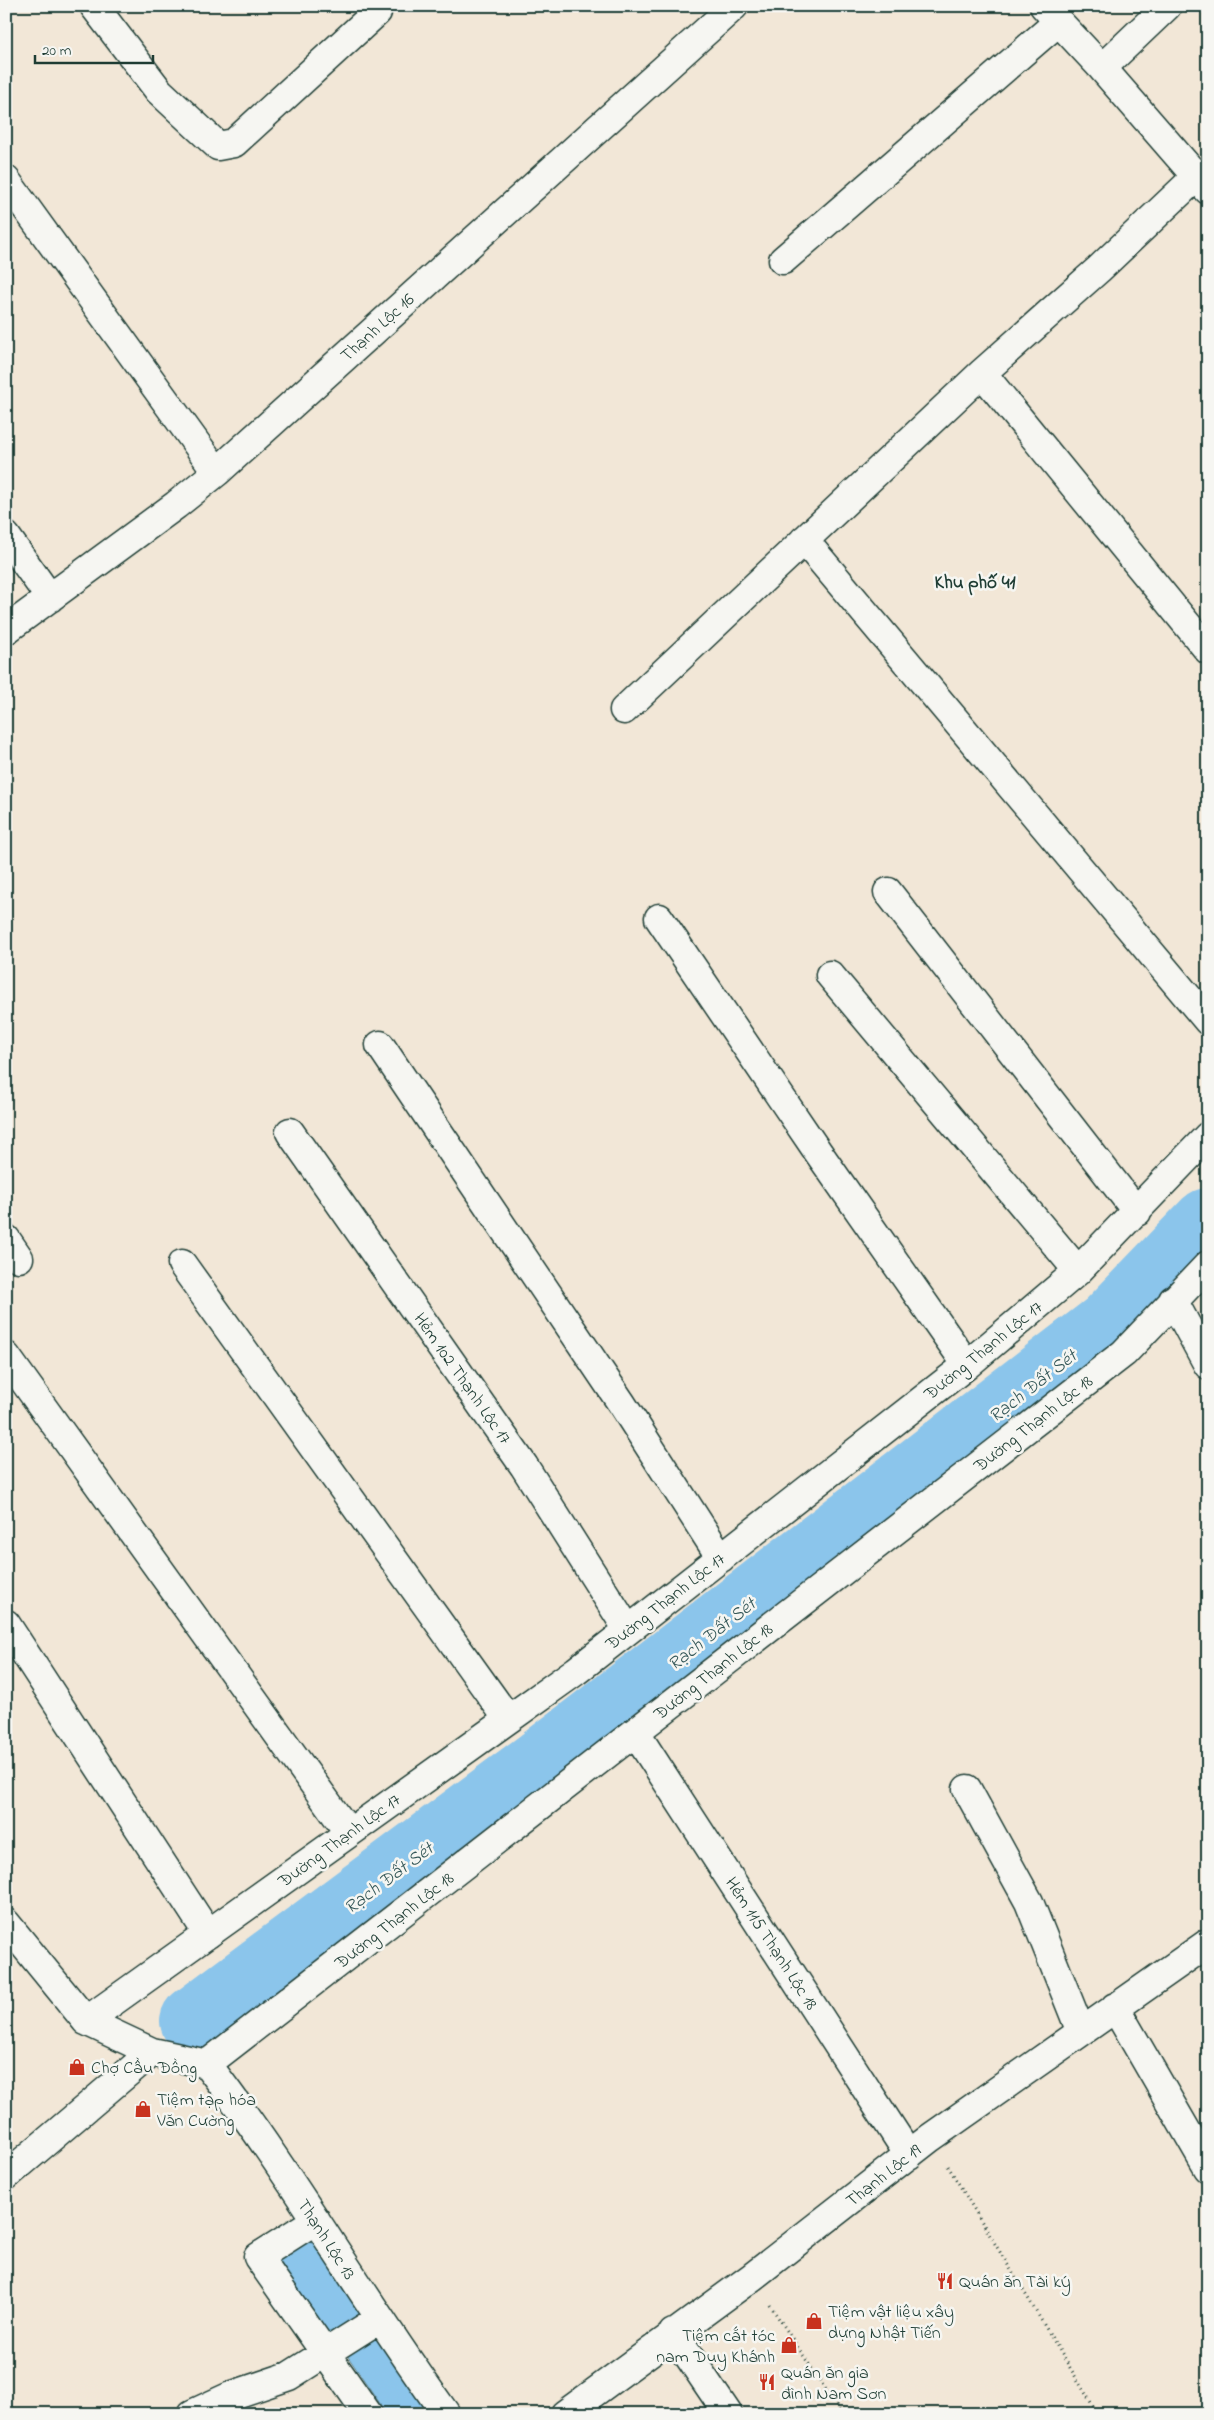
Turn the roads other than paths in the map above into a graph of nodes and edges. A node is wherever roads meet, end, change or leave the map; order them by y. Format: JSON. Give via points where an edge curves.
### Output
{"nodes":[{"id":1,"x":94,"y":6,"type":"edge"},
{"id":2,"x":734,"y":6,"type":"edge"},
{"id":3,"x":1167,"y":6,"type":"edge"},
{"id":4,"x":378,"y":8,"type":"edge"},
{"id":5,"x":1051,"y":14,"type":"edge"},
{"id":6,"x":1102,"y":68,"type":"junction"},
{"id":7,"x":6,"y":180,"type":"edge"},
{"id":8,"x":1202,"y":183,"type":"edge"},
{"id":9,"x":783,"y":260,"type":"dead end"},
{"id":10,"x":982,"y":373,"type":"junction"},
{"id":11,"x":217,"y":472,"type":"junction"},
{"id":12,"x":6,"y":536,"type":"edge"},
{"id":13,"x":804,"y":540,"type":"junction"},
{"id":14,"x":50,"y":598,"type":"junction"},
{"id":15,"x":6,"y":630,"type":"edge"},
{"id":16,"x":1208,"y":650,"type":"edge"},
{"id":17,"x":624,"y":710,"type":"dead end"},
{"id":18,"x":888,"y":892,"type":"dead end"},
{"id":19,"x":659,"y":918,"type":"dead end"},
{"id":20,"x":830,"y":975,"type":"dead end"},
{"id":21,"x":1208,"y":1021,"type":"edge"},
{"id":22,"x":380,"y":1045,"type":"dead end"},
{"id":23,"x":290,"y":1132,"type":"dead end"},
{"id":24,"x":1208,"y":1136,"type":"edge"},
{"id":25,"x":1137,"y":1212,"type":"junction"},
{"id":26,"x":182,"y":1264,"type":"dead end"},
{"id":27,"x":1208,"y":1265,"type":"edge"},
{"id":28,"x":1078,"y":1271,"type":"junction"},
{"id":29,"x":1173,"y":1300,"type":"junction"},
{"id":30,"x":6,"y":1356,"type":"edge"},
{"id":31,"x":967,"y":1365,"type":"junction"},
{"id":32,"x":1208,"y":1365,"type":"edge"},
{"id":33,"x":720,"y":1558,"type":"junction"},
{"id":34,"x":6,"y":1624,"type":"edge"},
{"id":35,"x":628,"y":1630,"type":"junction"},
{"id":36,"x":508,"y":1720,"type":"junction"},
{"id":37,"x":635,"y":1732,"type":"junction"},
{"id":38,"x":967,"y":1789,"type":"dead end"},
{"id":39,"x":349,"y":1833,"type":"junction"},
{"id":40,"x":6,"y":1923,"type":"edge"},
{"id":41,"x":208,"y":1934,"type":"junction"},
{"id":42,"x":1208,"y":1944,"type":"edge"},
{"id":43,"x":1115,"y":2007,"type":"junction"},
{"id":44,"x":86,"y":2021,"type":"junction"},
{"id":45,"x":1081,"y":2032,"type":"junction"},
{"id":46,"x":152,"y":2052,"type":"junction"},
{"id":47,"x":207,"y":2064,"type":"junction"},
{"id":48,"x":909,"y":2155,"type":"junction"},
{"id":49,"x":1208,"y":2168,"type":"edge"},
{"id":50,"x":6,"y":2176,"type":"edge"},
{"id":51,"x":316,"y":2220,"type":"junction"},
{"id":52,"x":380,"y":2319,"type":"junction"},
{"id":53,"x":673,"y":2333,"type":"junction"},
{"id":54,"x":325,"y":2353,"type":"junction"},
{"id":55,"x":192,"y":2414,"type":"edge"},
{"id":56,"x":368,"y":2414,"type":"edge"},
{"id":57,"x":446,"y":2414,"type":"edge"},
{"id":58,"x":565,"y":2414,"type":"edge"},
{"id":59,"x":728,"y":2414,"type":"edge"}],
"edges":[{"from":1,"to":4,"type":"street","via":[[159,91],[218,146],[234,143]]},
{"from":2,"to":11,"type":"street","name":"Thạnh Lộc 16"},
{"from":3,"to":6,"type":"street"},
{"from":5,"to":6,"type":"street"},
{"from":5,"to":9,"type":"street"},
{"from":6,"to":8,"type":"street"},
{"from":7,"to":11,"type":"street"},
{"from":8,"to":10,"type":"street"},
{"from":10,"to":13,"type":"street"},
{"from":10,"to":16,"type":"street"},
{"from":11,"to":14,"type":"street","name":"Thạnh Lộc 16"},
{"from":12,"to":14,"type":"street"},
{"from":13,"to":17,"type":"street"},
{"from":13,"to":21,"type":"street"},
{"from":14,"to":15,"type":"street","name":"Thạnh Lộc 16"},
{"from":18,"to":25,"type":"street"},
{"from":19,"to":31,"type":"street"},
{"from":20,"to":28,"type":"street"},
{"from":22,"to":33,"type":"street","via":[[622,1404]]},
{"from":23,"to":35,"type":"street","name":"Hẻm 102 Thạnh Lộc 17","via":[[524,1466]]},
{"from":24,"to":25,"type":"street","name":"Đường Thạnh Lộc 17"},
{"from":25,"to":28,"type":"street","name":"Đường Thạnh Lộc 17"},
{"from":26,"to":36,"type":"street"},
{"from":27,"to":29,"type":"street","name":"Đường Thạnh Lộc 18"},
{"from":28,"to":31,"type":"street","name":"Đường Thạnh Lộc 17"},
{"from":29,"to":32,"type":"street"},
{"from":29,"to":37,"type":"street","name":"Đường Thạnh Lộc 18","via":[[1124,1353]]},
{"from":30,"to":39,"type":"street"},
{"from":31,"to":33,"type":"street","name":"Đường Thạnh Lộc 17"},
{"from":33,"to":35,"type":"street","name":"Đường Thạnh Lộc 17"},
{"from":34,"to":41,"type":"street"},
{"from":35,"to":36,"type":"street","name":"Đường Thạnh Lộc 17"},
{"from":36,"to":39,"type":"street","name":"Đường Thạnh Lộc 17"},
{"from":37,"to":47,"type":"street","name":"Đường Thạnh Lộc 18"},
{"from":37,"to":48,"type":"street","name":"Hẻm 115 Thạnh Lộc 18"},
{"from":38,"to":45,"type":"street","via":[[1029,1902]]},
{"from":39,"to":41,"type":"street","name":"Đường Thạnh Lộc 17"},
{"from":40,"to":44,"type":"street"},
{"from":41,"to":44,"type":"street","name":"Đường Thạnh Lộc 17"},
{"from":42,"to":43,"type":"street","name":"Thạnh Lộc 19"},
{"from":43,"to":45,"type":"street","name":"Thạnh Lộc 19"},
{"from":43,"to":49,"type":"street"},
{"from":44,"to":46,"type":"street"},
{"from":45,"to":48,"type":"street","name":"Thạnh Lộc 19"},
{"from":46,"to":47,"type":"street"},
{"from":46,"to":50,"type":"street"},
{"from":47,"to":51,"type":"street","name":"Thạnh Lộc 13","via":[[258,2132]]},
{"from":48,"to":53,"type":"street","name":"Thạnh Lộc 19","via":[[752,2277]]},
{"from":51,"to":52,"type":"street","name":"Thạnh Lộc 13"},
{"from":51,"to":54,"type":"street","via":[[258,2257]]},
{"from":52,"to":54,"type":"street"},
{"from":52,"to":57,"type":"street","name":"Thạnh Lộc 13"},
{"from":53,"to":58,"type":"street","name":"Thạnh Lộc 19"},
{"from":53,"to":59,"type":"street"},
{"from":54,"to":55,"type":"street","via":[[289,2376],[233,2395]]},
{"from":54,"to":56,"type":"street"}]}
